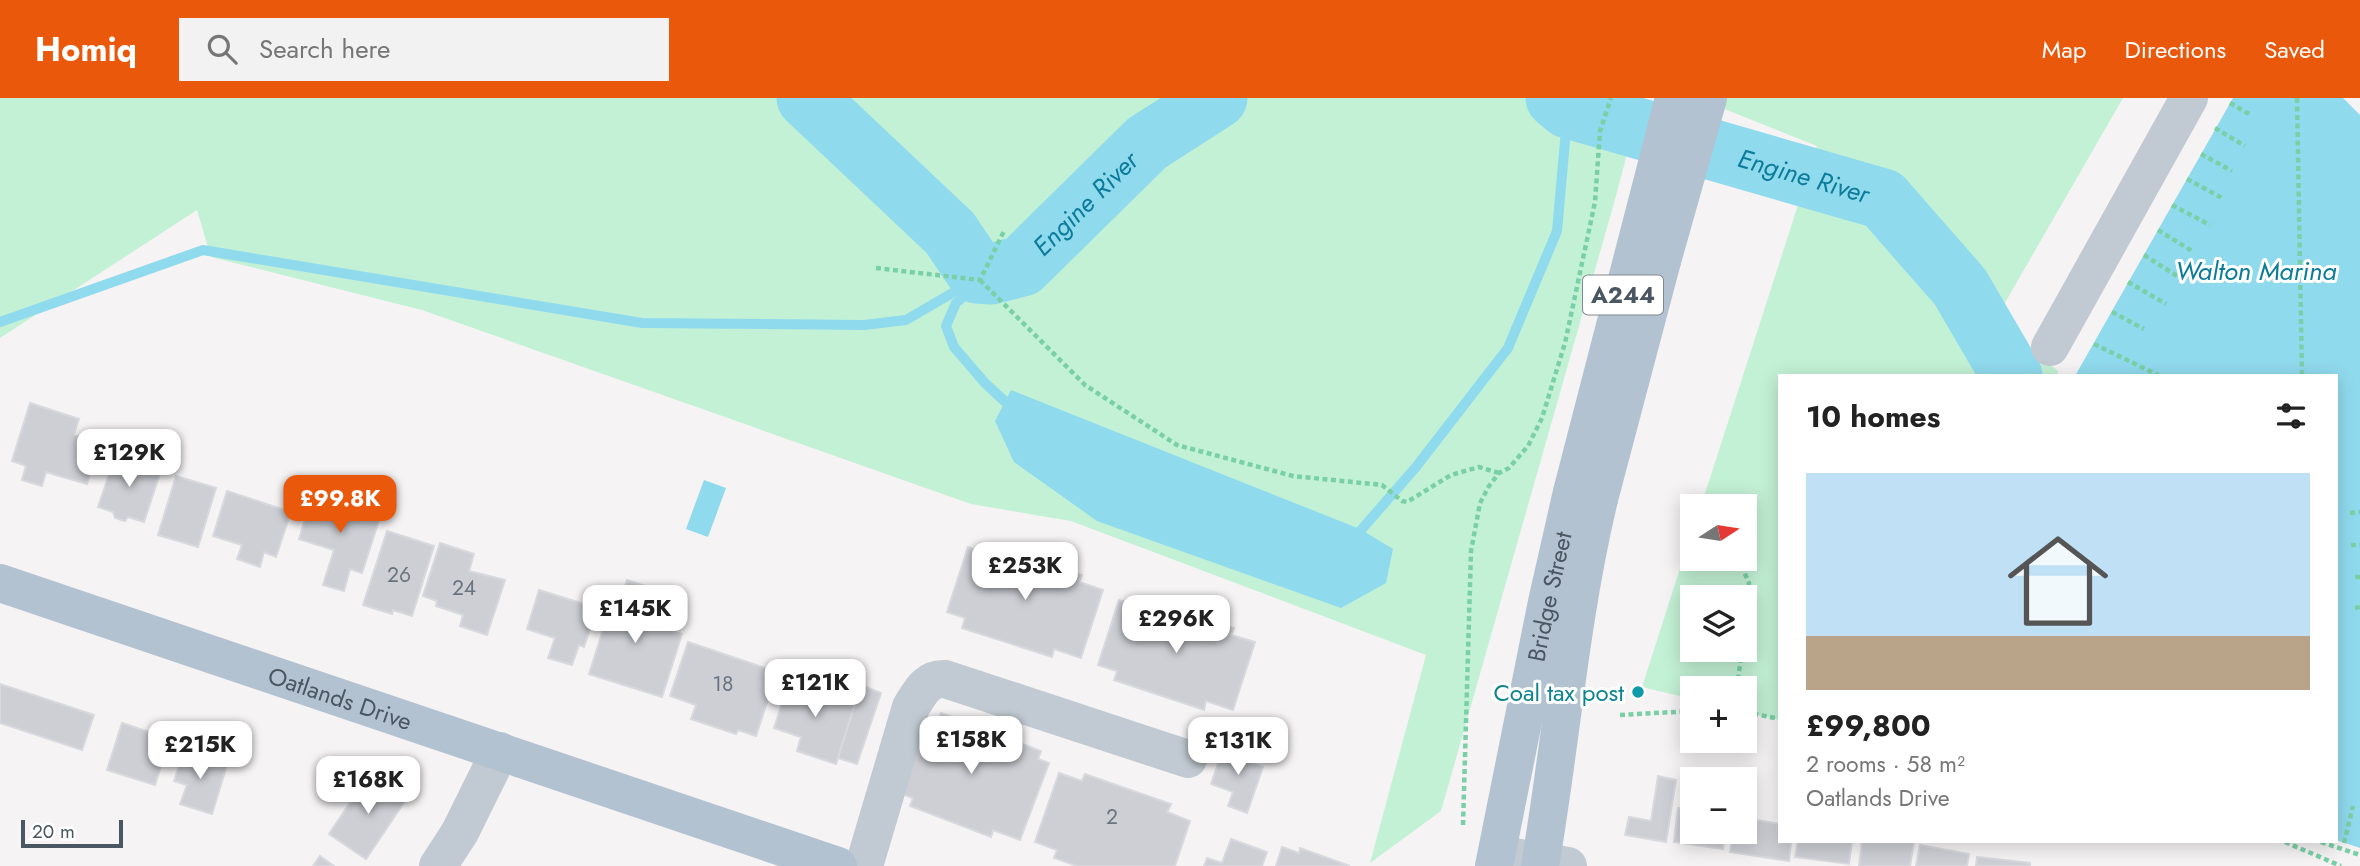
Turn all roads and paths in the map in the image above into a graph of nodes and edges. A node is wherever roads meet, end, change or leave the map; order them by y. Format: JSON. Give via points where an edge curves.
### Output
{"nodes":[{"id":1,"x":1674,"y":98,"type":"edge"},
{"id":2,"x":1708,"y":98,"type":"edge"},
{"id":3,"x":2189,"y":98,"type":"edge"},
{"id":4,"x":2297,"y":98,"type":"edge"},
{"id":5,"x":1611,"y":99,"type":"edge"},
{"id":6,"x":2230,"y":103,"type":"dead end"},
{"id":7,"x":2251,"y":115,"type":"dead end"},
{"id":8,"x":2215,"y":128,"type":"dead end"},
{"id":9,"x":2245,"y":146,"type":"dead end"},
{"id":10,"x":2201,"y":154,"type":"dead end"},
{"id":11,"x":2231,"y":171,"type":"dead end"},
{"id":12,"x":2187,"y":179,"type":"dead end"},
{"id":13,"x":2224,"y":199,"type":"dead end"},
{"id":14,"x":2172,"y":205,"type":"dead end"},
{"id":15,"x":2210,"y":225,"type":"dead end"},
{"id":16,"x":1005,"y":229,"type":"dead end"},
{"id":17,"x":2158,"y":230,"type":"dead end"},
{"id":18,"x":2192,"y":251,"type":"dead end"},
{"id":19,"x":2144,"y":255,"type":"dead end"},
{"id":20,"x":876,"y":268,"type":"dead end"},
{"id":21,"x":2177,"y":276,"type":"dead end"},
{"id":22,"x":980,"y":280,"type":"junction"},
{"id":23,"x":2128,"y":282,"type":"dead end"},
{"id":24,"x":2166,"y":304,"type":"dead end"},
{"id":25,"x":2112,"y":312,"type":"dead end"},
{"id":26,"x":2144,"y":329,"type":"dead end"},
{"id":27,"x":2094,"y":344,"type":"dead end"},
{"id":28,"x":2050,"y":346,"type":"dead end"},
{"id":29,"x":2156,"y":374,"type":"edge"},
{"id":30,"x":2302,"y":374,"type":"edge"},
{"id":31,"x":1499,"y":472,"type":"junction"},
{"id":32,"x":1585,"y":496,"type":"junction"},
{"id":33,"x":2360,"y":512,"type":"edge"},
{"id":34,"x":2350,"y":513,"type":"dead end"},
{"id":35,"x":2351,"y":545,"type":"dead end"},
{"id":36,"x":2360,"y":545,"type":"edge"},
{"id":37,"x":0,"y":584,"type":"edge"},
{"id":38,"x":1680,"y":712,"type":"edge"},
{"id":39,"x":1757,"y":714,"type":"edge"},
{"id":40,"x":1619,"y":715,"type":"dead end"},
{"id":41,"x":1778,"y":719,"type":"edge"},
{"id":42,"x":500,"y":751,"type":"junction"},
{"id":43,"x":1188,"y":759,"type":"dead end"},
{"id":44,"x":2353,"y":806,"type":"dead end"},
{"id":45,"x":1463,"y":830,"type":"dead end"},
{"id":46,"x":2287,"y":843,"type":"edge"},
{"id":47,"x":2324,"y":843,"type":"edge"},
{"id":48,"x":2344,"y":843,"type":"dead end"},
{"id":49,"x":2360,"y":855,"type":"edge"},
{"id":50,"x":1496,"y":860,"type":"edge"},
{"id":51,"x":1550,"y":865,"type":"edge"},
{"id":52,"x":438,"y":866,"type":"edge"},
{"id":53,"x":838,"y":866,"type":"edge"},
{"id":54,"x":864,"y":866,"type":"edge"},
{"id":55,"x":2341,"y":866,"type":"edge"}],
"edges":[{"from":1,"to":32,"type":"main road","number":"A244","bridge":true},
{"from":2,"to":32,"type":"main road","number":"A244","bridge":true},
{"from":3,"to":28,"type":"street"},
{"from":4,"to":30,"type":"path"},
{"from":5,"to":31,"type":"path","via":[[1600,131],[1595,202],[1565,343],[1542,418],[1528,446],[1509,468]]},
{"from":6,"to":7,"type":"path"},
{"from":8,"to":9,"type":"path"},
{"from":10,"to":11,"type":"path"},
{"from":12,"to":13,"type":"path"},
{"from":14,"to":15,"type":"path"},
{"from":16,"to":22,"type":"path"},
{"from":17,"to":18,"type":"path"},
{"from":19,"to":21,"type":"path"},
{"from":20,"to":22,"type":"path"},
{"from":22,"to":31,"type":"path","via":[[1085,385],[1177,444],[1293,476],[1382,485],[1407,502],[1451,475],[1479,467]]},
{"from":23,"to":24,"type":"path"},
{"from":25,"to":26,"type":"path"},
{"from":27,"to":29,"type":"path"},
{"from":31,"to":45,"type":"path","via":[[1480,503],[1471,551]]},
{"from":32,"to":50,"type":"main road","name":"Bridge Street","number":"A244","via":[[1547,602]]},
{"from":32,"to":51,"type":"main road","name":"Bridge Street","number":"A244","via":[[1586,554]]},
{"from":33,"to":34,"type":"path"},
{"from":35,"to":36,"type":"path"},
{"from":37,"to":42,"type":"main road","name":"Oatlands Drive"},
{"from":38,"to":40,"type":"path"},
{"from":39,"to":41,"type":"path"},
{"from":42,"to":52,"type":"street"},
{"from":42,"to":53,"type":"main road","name":"Oatlands Drive"},
{"from":43,"to":54,"type":"street","via":[[936,678],[920,691],[911,707]]},
{"from":44,"to":48,"type":"path"},
{"from":46,"to":55,"type":"path"},
{"from":47,"to":49,"type":"path"},
{"from":50,"to":51,"type":"street"}]}
